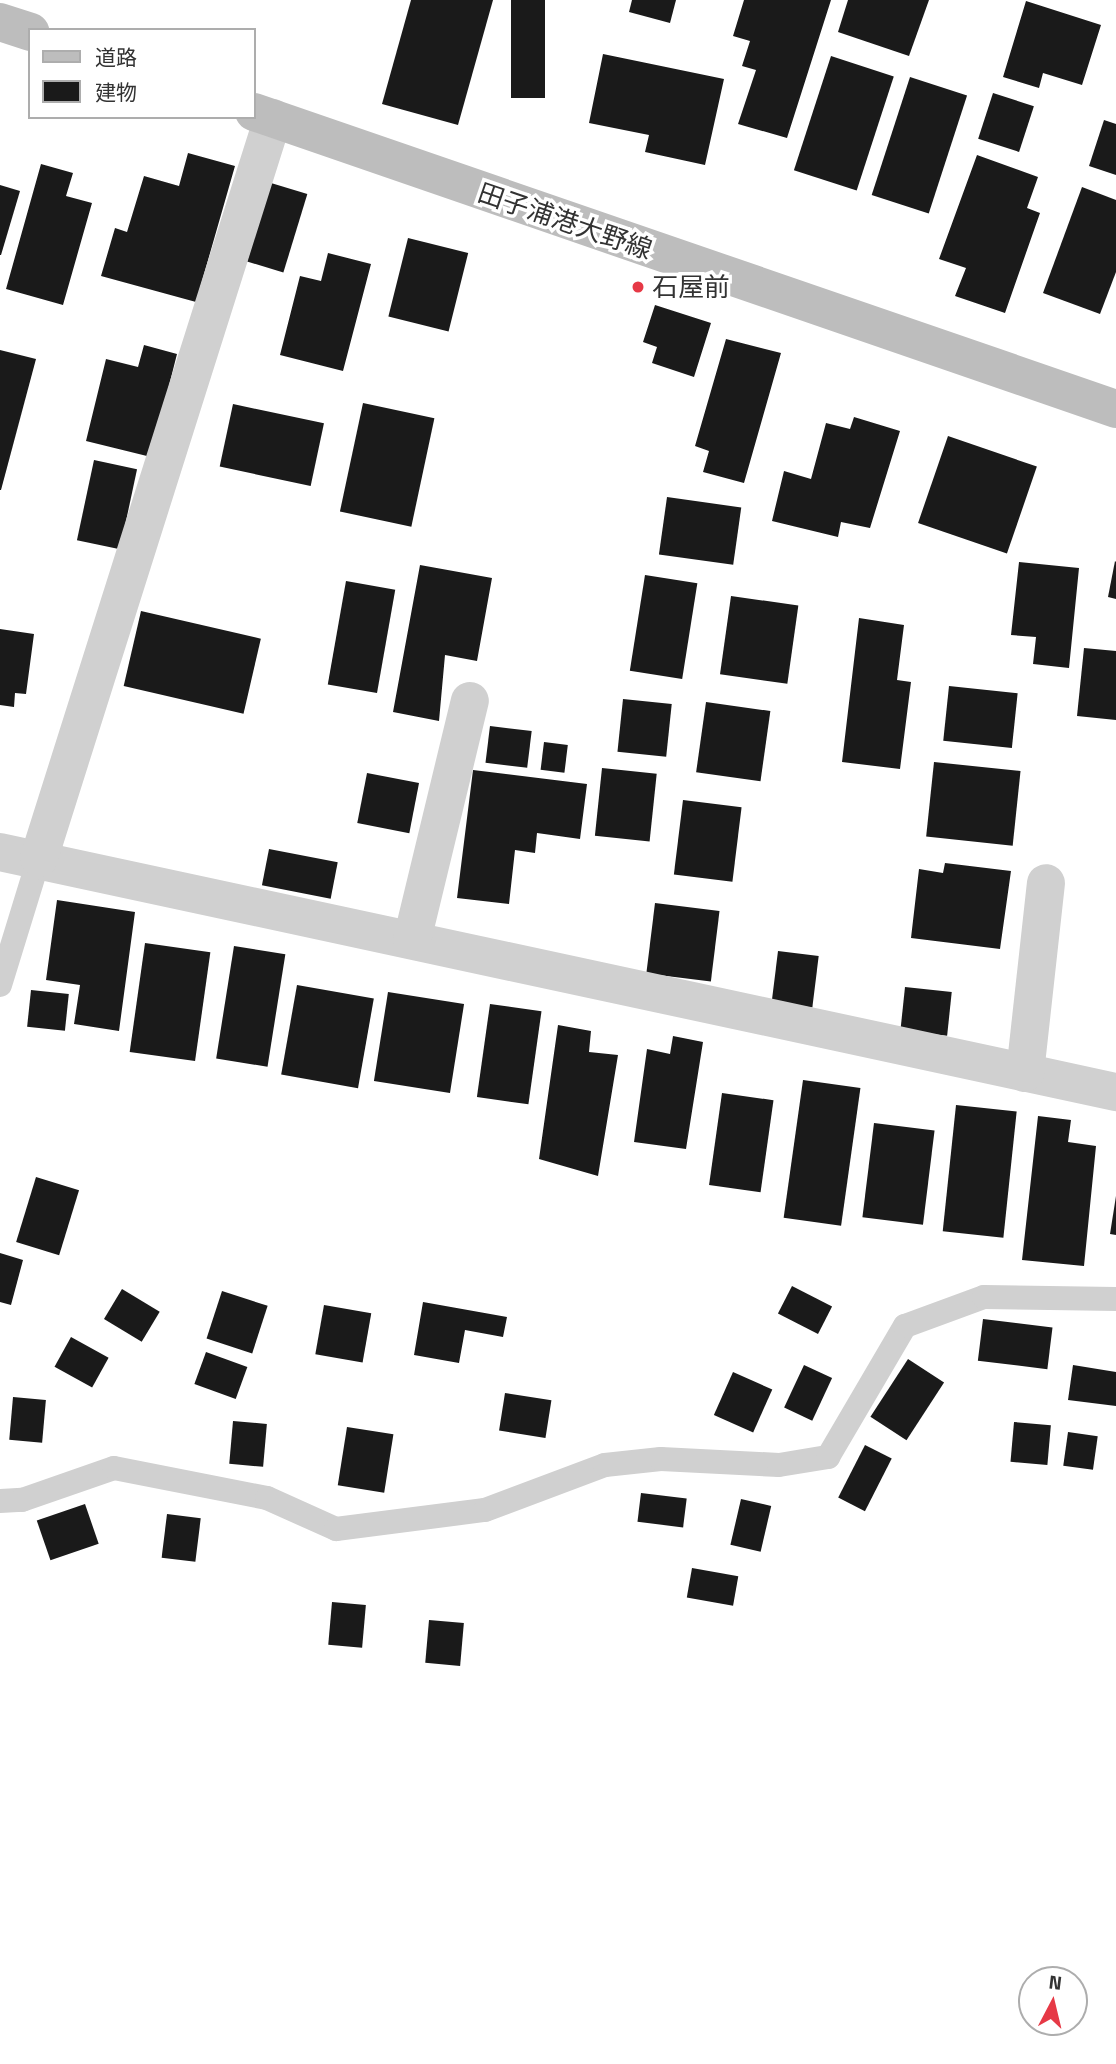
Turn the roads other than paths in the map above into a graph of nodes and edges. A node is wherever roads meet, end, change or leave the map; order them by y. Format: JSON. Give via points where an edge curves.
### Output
{"nodes":[{"id":1,"x":0,"y":22,"type":"edge"},
{"id":2,"x":28,"y":31,"type":"edge"},
{"id":3,"x":263,"y":115,"type":"edge"},
{"id":4,"x":1116,"y":409,"type":"edge"},
{"id":5,"x":470,"y":701,"type":"dead end"},
{"id":6,"x":0,"y":852,"type":"edge"},
{"id":7,"x":39,"y":858,"type":"junction"},
{"id":8,"x":1046,"y":883,"type":"dead end"},
{"id":9,"x":412,"y":940,"type":"junction"},
{"id":10,"x":0,"y":985,"type":"edge"},
{"id":11,"x":1025,"y":1073,"type":"junction"},
{"id":12,"x":1116,"y":1093,"type":"edge"},
{"id":13,"x":1116,"y":1300,"type":"edge"},
{"id":14,"x":0,"y":1501,"type":"edge"}],
"edges":[{"from":1,"to":2,"type":"main road"},
{"from":3,"to":4,"type":"main road","name":"田子浦港大野線"},
{"from":3,"to":7,"type":"street"},
{"from":5,"to":9,"type":"street"},
{"from":6,"to":7,"type":"street"},
{"from":7,"to":9,"type":"street"},
{"from":7,"to":10,"type":"lane"},
{"from":8,"to":11,"type":"street"},
{"from":9,"to":11,"type":"street"},
{"from":11,"to":12,"type":"street"},
{"from":13,"to":14,"type":"lane","via":[[984,1297],[905,1326],[828,1457],[779,1465],[661,1459],[605,1465],[485,1510],[336,1529],[267,1498],[114,1468],[22,1500]]}]}
